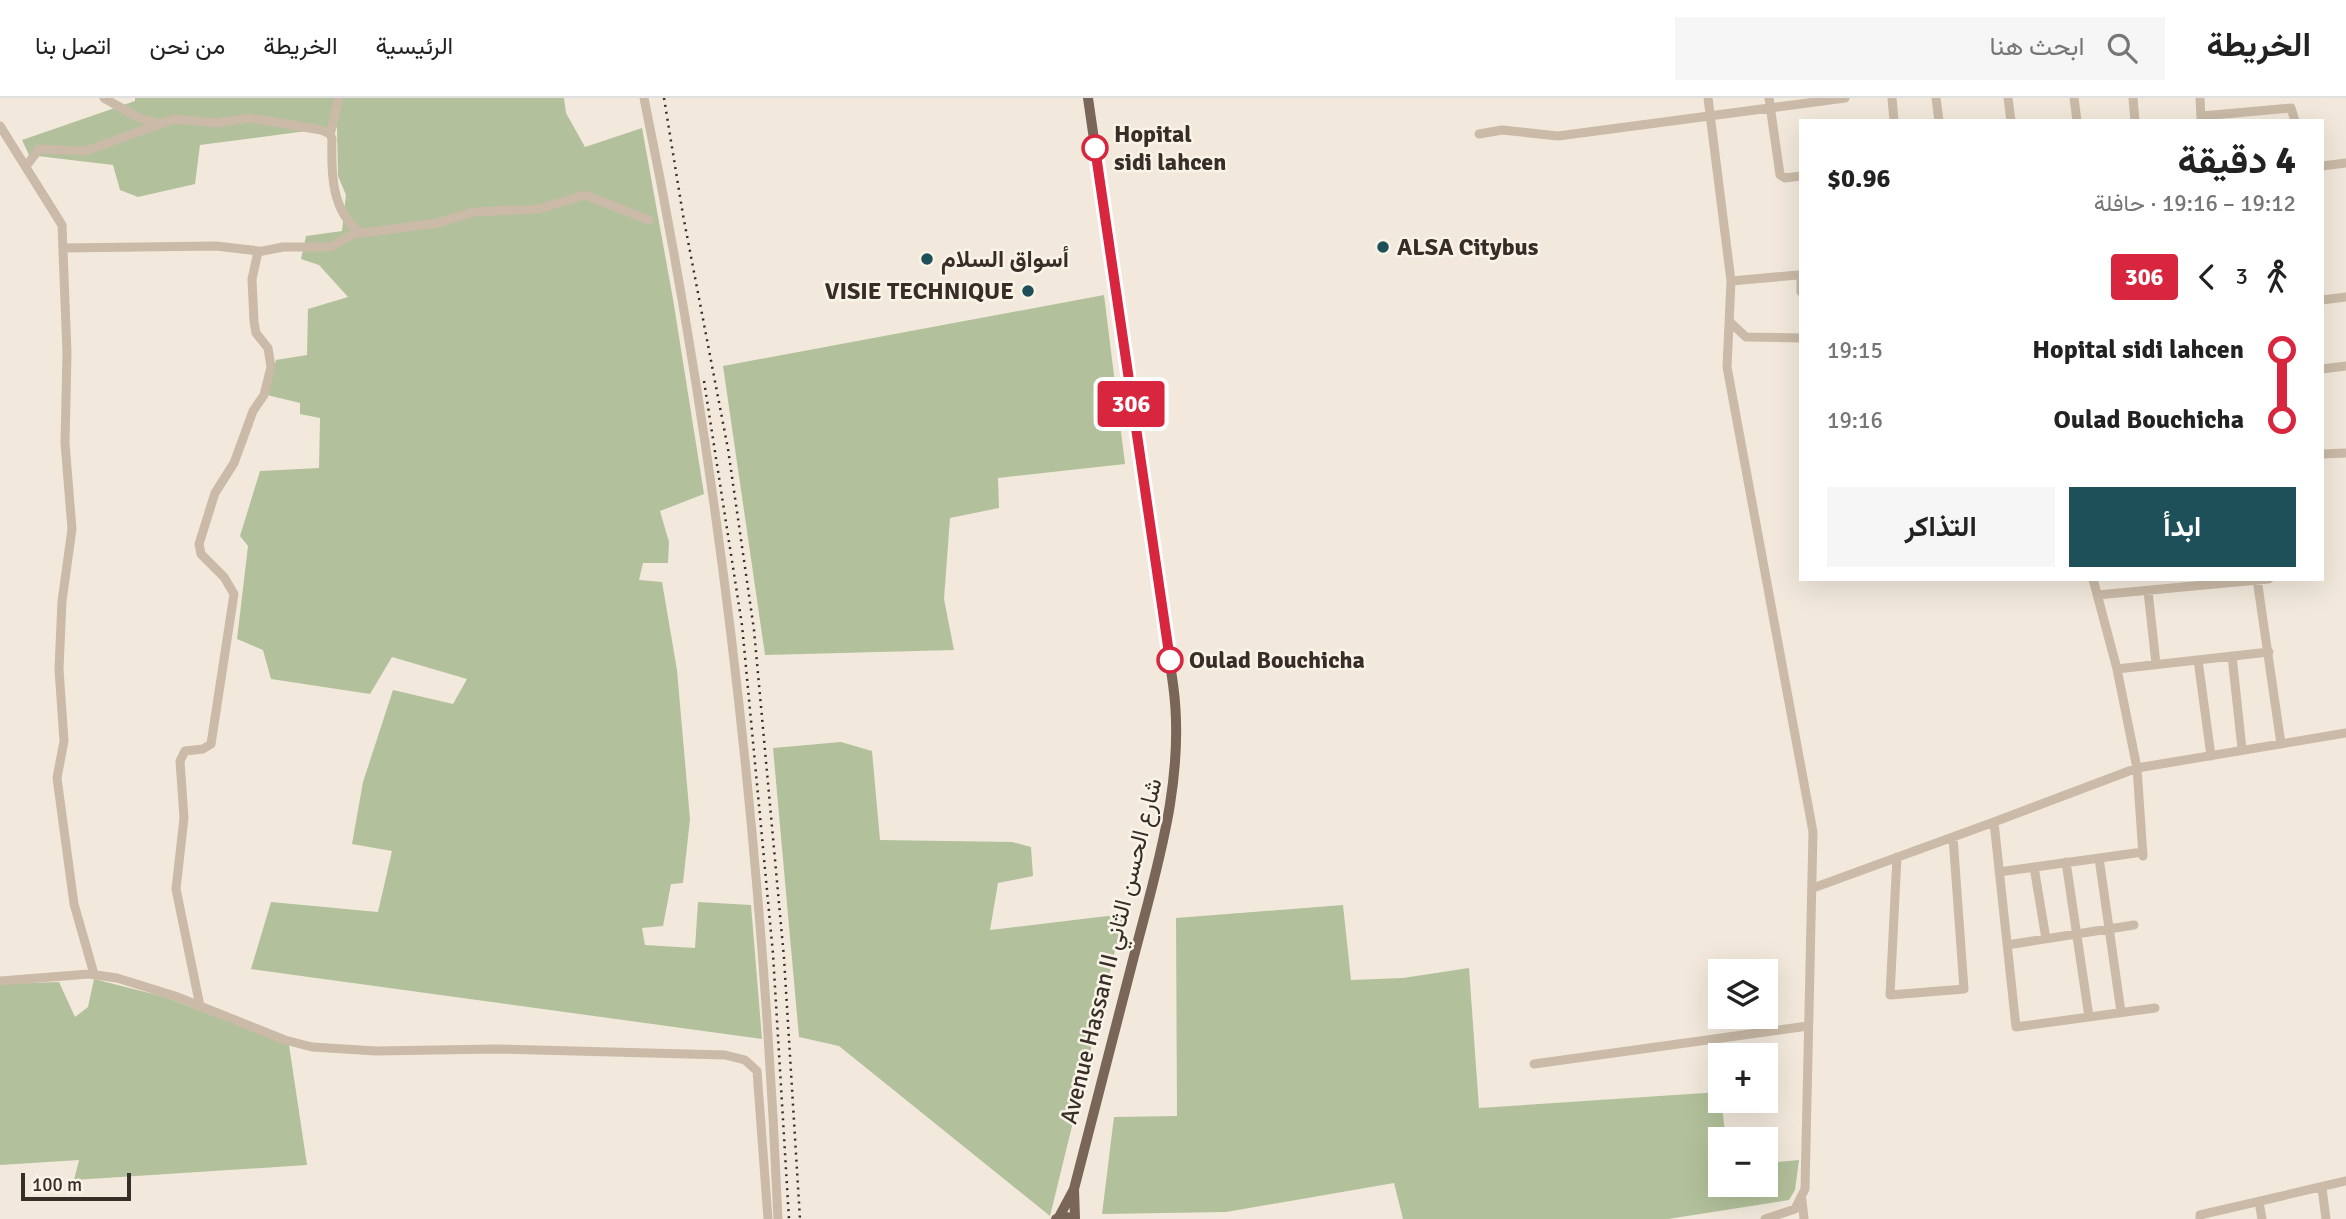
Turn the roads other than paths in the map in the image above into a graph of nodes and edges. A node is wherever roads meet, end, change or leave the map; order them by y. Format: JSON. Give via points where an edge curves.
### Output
{"nodes":[{"id":1,"x":104,"y":98,"type":"edge"},
{"id":2,"x":338,"y":98,"type":"edge"},
{"id":3,"x":644,"y":98,"type":"edge"},
{"id":4,"x":1087,"y":98,"type":"edge"},
{"id":5,"x":1708,"y":98,"type":"edge"},
{"id":6,"x":1845,"y":98,"type":"edge"},
{"id":7,"x":1892,"y":98,"type":"edge"},
{"id":8,"x":1936,"y":98,"type":"edge"},
{"id":9,"x":2008,"y":98,"type":"edge"},
{"id":10,"x":2074,"y":98,"type":"edge"},
{"id":11,"x":2133,"y":98,"type":"edge"},
{"id":12,"x":2200,"y":98,"type":"edge"},
{"id":13,"x":1769,"y":103,"type":"edge"},
{"id":14,"x":129,"y":113,"type":"junction"},
{"id":15,"x":1710,"y":116,"type":"junction"},
{"id":16,"x":1894,"y":119,"type":"edge"},
{"id":17,"x":1939,"y":119,"type":"edge"},
{"id":18,"x":2011,"y":119,"type":"edge"},
{"id":19,"x":2077,"y":119,"type":"edge"},
{"id":20,"x":2135,"y":119,"type":"edge"},
{"id":21,"x":2200,"y":119,"type":"edge"},
{"id":22,"x":2294,"y":119,"type":"edge"},
{"id":23,"x":157,"y":123,"type":"junction"},
{"id":24,"x":0,"y":126,"type":"edge"},
{"id":25,"x":140,"y":131,"type":"junction"},
{"id":26,"x":1479,"y":134,"type":"dead end"},
{"id":27,"x":330,"y":135,"type":"junction"},
{"id":28,"x":2346,"y":163,"type":"edge"},
{"id":29,"x":27,"y":165,"type":"junction"},
{"id":30,"x":2324,"y":166,"type":"edge"},
{"id":31,"x":1799,"y":176,"type":"edge"},
{"id":32,"x":649,"y":220,"type":"dead end"},
{"id":33,"x":361,"y":233,"type":"junction"},
{"id":34,"x":63,"y":248,"type":"junction"},
{"id":35,"x":259,"y":251,"type":"junction"},
{"id":36,"x":1799,"y":275,"type":"edge"},
{"id":37,"x":1731,"y":281,"type":"junction"},
{"id":38,"x":2346,"y":297,"type":"edge"},
{"id":39,"x":2324,"y":300,"type":"edge"},
{"id":40,"x":1731,"y":323,"type":"junction"},
{"id":41,"x":1799,"y":338,"type":"edge"},
{"id":42,"x":2346,"y":366,"type":"edge"},
{"id":43,"x":2324,"y":369,"type":"edge"},
{"id":44,"x":2346,"y":453,"type":"edge"},
{"id":45,"x":2324,"y":454,"type":"edge"},
{"id":46,"x":2094,"y":581,"type":"edge"},
{"id":47,"x":2220,"y":581,"type":"edge"},
{"id":48,"x":2257,"y":581,"type":"edge"},
{"id":49,"x":2183,"y":582,"type":"edge"},
{"id":50,"x":2148,"y":591,"type":"junction"},
{"id":51,"x":2097,"y":595,"type":"junction"},
{"id":52,"x":2269,"y":652,"type":"junction"},
{"id":53,"x":2232,"y":656,"type":"junction"},
{"id":54,"x":2198,"y":660,"type":"junction"},
{"id":55,"x":2156,"y":664,"type":"junction"},
{"id":56,"x":2118,"y":669,"type":"junction"},
{"id":57,"x":2346,"y":733,"type":"edge"},
{"id":58,"x":2281,"y":744,"type":"junction"},
{"id":59,"x":2242,"y":749,"type":"junction"},
{"id":60,"x":2211,"y":756,"type":"junction"},
{"id":61,"x":2137,"y":768,"type":"junction"},
{"id":62,"x":1994,"y":822,"type":"junction"},
{"id":63,"x":1953,"y":837,"type":"junction"},
{"id":64,"x":1897,"y":858,"type":"junction"},
{"id":65,"x":2099,"y":858,"type":"junction"},
{"id":66,"x":2066,"y":862,"type":"junction"},
{"id":67,"x":2034,"y":867,"type":"junction"},
{"id":68,"x":1999,"y":872,"type":"junction"},
{"id":69,"x":1813,"y":888,"type":"junction"},
{"id":70,"x":2134,"y":925,"type":"dead end"},
{"id":71,"x":2109,"y":929,"type":"junction"},
{"id":72,"x":2077,"y":934,"type":"junction"},
{"id":73,"x":2046,"y":939,"type":"junction"},
{"id":74,"x":2007,"y":945,"type":"junction"},
{"id":75,"x":94,"y":974,"type":"junction"},
{"id":76,"x":0,"y":981,"type":"edge"},
{"id":77,"x":200,"y":1006,"type":"junction"},
{"id":78,"x":2155,"y":1008,"type":"dead end"},
{"id":79,"x":2121,"y":1012,"type":"junction"},
{"id":80,"x":2090,"y":1017,"type":"junction"},
{"id":81,"x":1808,"y":1026,"type":"junction"},
{"id":82,"x":1534,"y":1064,"type":"dead end"},
{"id":83,"x":2346,"y":1181,"type":"edge"},
{"id":84,"x":2322,"y":1188,"type":"junction"},
{"id":85,"x":1074,"y":1189,"type":"junction"},
{"id":86,"x":1802,"y":1200,"type":"junction"},
{"id":87,"x":2259,"y":1202,"type":"junction"},
{"id":88,"x":1057,"y":1218,"type":"edge"},
{"id":89,"x":768,"y":1219,"type":"edge"},
{"id":90,"x":778,"y":1219,"type":"edge"},
{"id":91,"x":1075,"y":1219,"type":"edge"},
{"id":92,"x":1765,"y":1219,"type":"edge"},
{"id":93,"x":1804,"y":1219,"type":"edge"},
{"id":94,"x":2200,"y":1219,"type":"edge"},
{"id":95,"x":2262,"y":1219,"type":"edge"},
{"id":96,"x":2326,"y":1219,"type":"edge"}],
"edges":[{"from":1,"to":14,"type":"street"},
{"from":2,"to":27,"type":"street"},
{"from":3,"to":90,"type":"street","via":[[707,456],[742,730],[764,965]]},
{"from":4,"to":85,"type":"main road","name":"Avenue Hassan II شارع الحسن الثاني","via":[[1173,684],[1177,741],[1175,778],[1153,882]]},
{"from":5,"to":15,"type":"street"},
{"from":6,"to":13,"type":"street"},
{"from":7,"to":16,"type":"street"},
{"from":8,"to":17,"type":"street"},
{"from":9,"to":18,"type":"street"},
{"from":10,"to":19,"type":"street"},
{"from":11,"to":20,"type":"street"},
{"from":12,"to":21,"type":"street"},
{"from":13,"to":15,"type":"street"},
{"from":13,"to":31,"type":"street","via":[[1780,175]]},
{"from":14,"to":23,"type":"street"},
{"from":14,"to":25,"type":"street"},
{"from":15,"to":26,"type":"street","via":[[1558,136],[1502,130]]},
{"from":15,"to":37,"type":"street"},
{"from":21,"to":22,"type":"street","via":[[2291,108]]},
{"from":23,"to":25,"type":"street"},
{"from":23,"to":27,"type":"street","via":[[250,118]]},
{"from":24,"to":29,"type":"street"},
{"from":25,"to":29,"type":"street","via":[[85,150],[39,149]]},
{"from":27,"to":33,"type":"street","via":[[332,173],[341,209],[347,222]]},
{"from":28,"to":30,"type":"street"},
{"from":29,"to":34,"type":"street","via":[[61,220]]},
{"from":32,"to":33,"type":"street","via":[[585,195],[539,209],[473,212],[438,223]]},
{"from":33,"to":35,"type":"street","via":[[331,247]]},
{"from":34,"to":35,"type":"street","via":[[216,246]]},
{"from":34,"to":75,"type":"street","via":[[65,443],[72,529],[62,601],[59,669],[64,741],[57,778],[74,904]]},
{"from":35,"to":77,"type":"street","via":[[252,279],[254,322],[268,348],[271,367],[264,396],[215,493],[200,544],[201,554],[234,594],[229,641],[211,744],[203,750],[185,751],[180,761],[184,818],[176,889]]},
{"from":36,"to":37,"type":"street"},
{"from":37,"to":40,"type":"street"},
{"from":38,"to":39,"type":"street"},
{"from":40,"to":41,"type":"street","via":[[1746,337]]},
{"from":40,"to":69,"type":"street","via":[[1728,375],[1808,797]]},
{"from":42,"to":43,"type":"street"},
{"from":44,"to":45,"type":"street"},
{"from":46,"to":51,"type":"street"},
{"from":47,"to":49,"type":"street"},
{"from":48,"to":52,"type":"street"},
{"from":49,"to":50,"type":"street"},
{"from":50,"to":51,"type":"street"},
{"from":50,"to":55,"type":"street"},
{"from":51,"to":56,"type":"street"},
{"from":52,"to":53,"type":"street"},
{"from":52,"to":58,"type":"street"},
{"from":53,"to":54,"type":"street"},
{"from":53,"to":59,"type":"street"},
{"from":54,"to":55,"type":"street"},
{"from":54,"to":60,"type":"street"},
{"from":55,"to":56,"type":"street"},
{"from":56,"to":61,"type":"street"},
{"from":57,"to":58,"type":"street"},
{"from":58,"to":59,"type":"street"},
{"from":59,"to":60,"type":"street"},
{"from":60,"to":61,"type":"street"},
{"from":61,"to":62,"type":"street"},
{"from":61,"to":65,"type":"street","via":[[2143,854]]},
{"from":62,"to":63,"type":"street"},
{"from":62,"to":68,"type":"street"},
{"from":63,"to":64,"type":"street"},
{"from":63,"to":64,"type":"street","via":[[1964,989],[1890,995]]},
{"from":64,"to":69,"type":"street"},
{"from":65,"to":66,"type":"street"},
{"from":65,"to":71,"type":"street"},
{"from":66,"to":67,"type":"street"},
{"from":66,"to":72,"type":"street"},
{"from":67,"to":68,"type":"street"},
{"from":67,"to":73,"type":"street"},
{"from":68,"to":74,"type":"street"},
{"from":69,"to":81,"type":"street"},
{"from":70,"to":71,"type":"street"},
{"from":71,"to":72,"type":"street"},
{"from":71,"to":79,"type":"street"},
{"from":72,"to":73,"type":"street"},
{"from":72,"to":80,"type":"street"},
{"from":73,"to":74,"type":"street"},
{"from":74,"to":80,"type":"street","via":[[2016,1027]]},
{"from":75,"to":76,"type":"street"},
{"from":75,"to":77,"type":"street","via":[[153,988]]},
{"from":77,"to":89,"type":"street","via":[[312,1047],[701,1054],[741,1059],[757,1071]]},
{"from":78,"to":79,"type":"street"},
{"from":79,"to":80,"type":"street"},
{"from":81,"to":82,"type":"street"},
{"from":81,"to":86,"type":"street"},
{"from":83,"to":84,"type":"street"},
{"from":84,"to":87,"type":"street"},
{"from":84,"to":96,"type":"street"},
{"from":85,"to":88,"type":"main road","name":"Avenue Hassan II شارع الحسن الثاني"},
{"from":85,"to":91,"type":"main road","name":"Avenue Hassan II شارع الحسن الثاني"},
{"from":86,"to":92,"type":"street","via":[[1789,1213]]},
{"from":86,"to":93,"type":"street"},
{"from":87,"to":94,"type":"street","via":[[2200,1215]]},
{"from":87,"to":95,"type":"street"},
{"from":88,"to":91,"type":"main road"}]}
